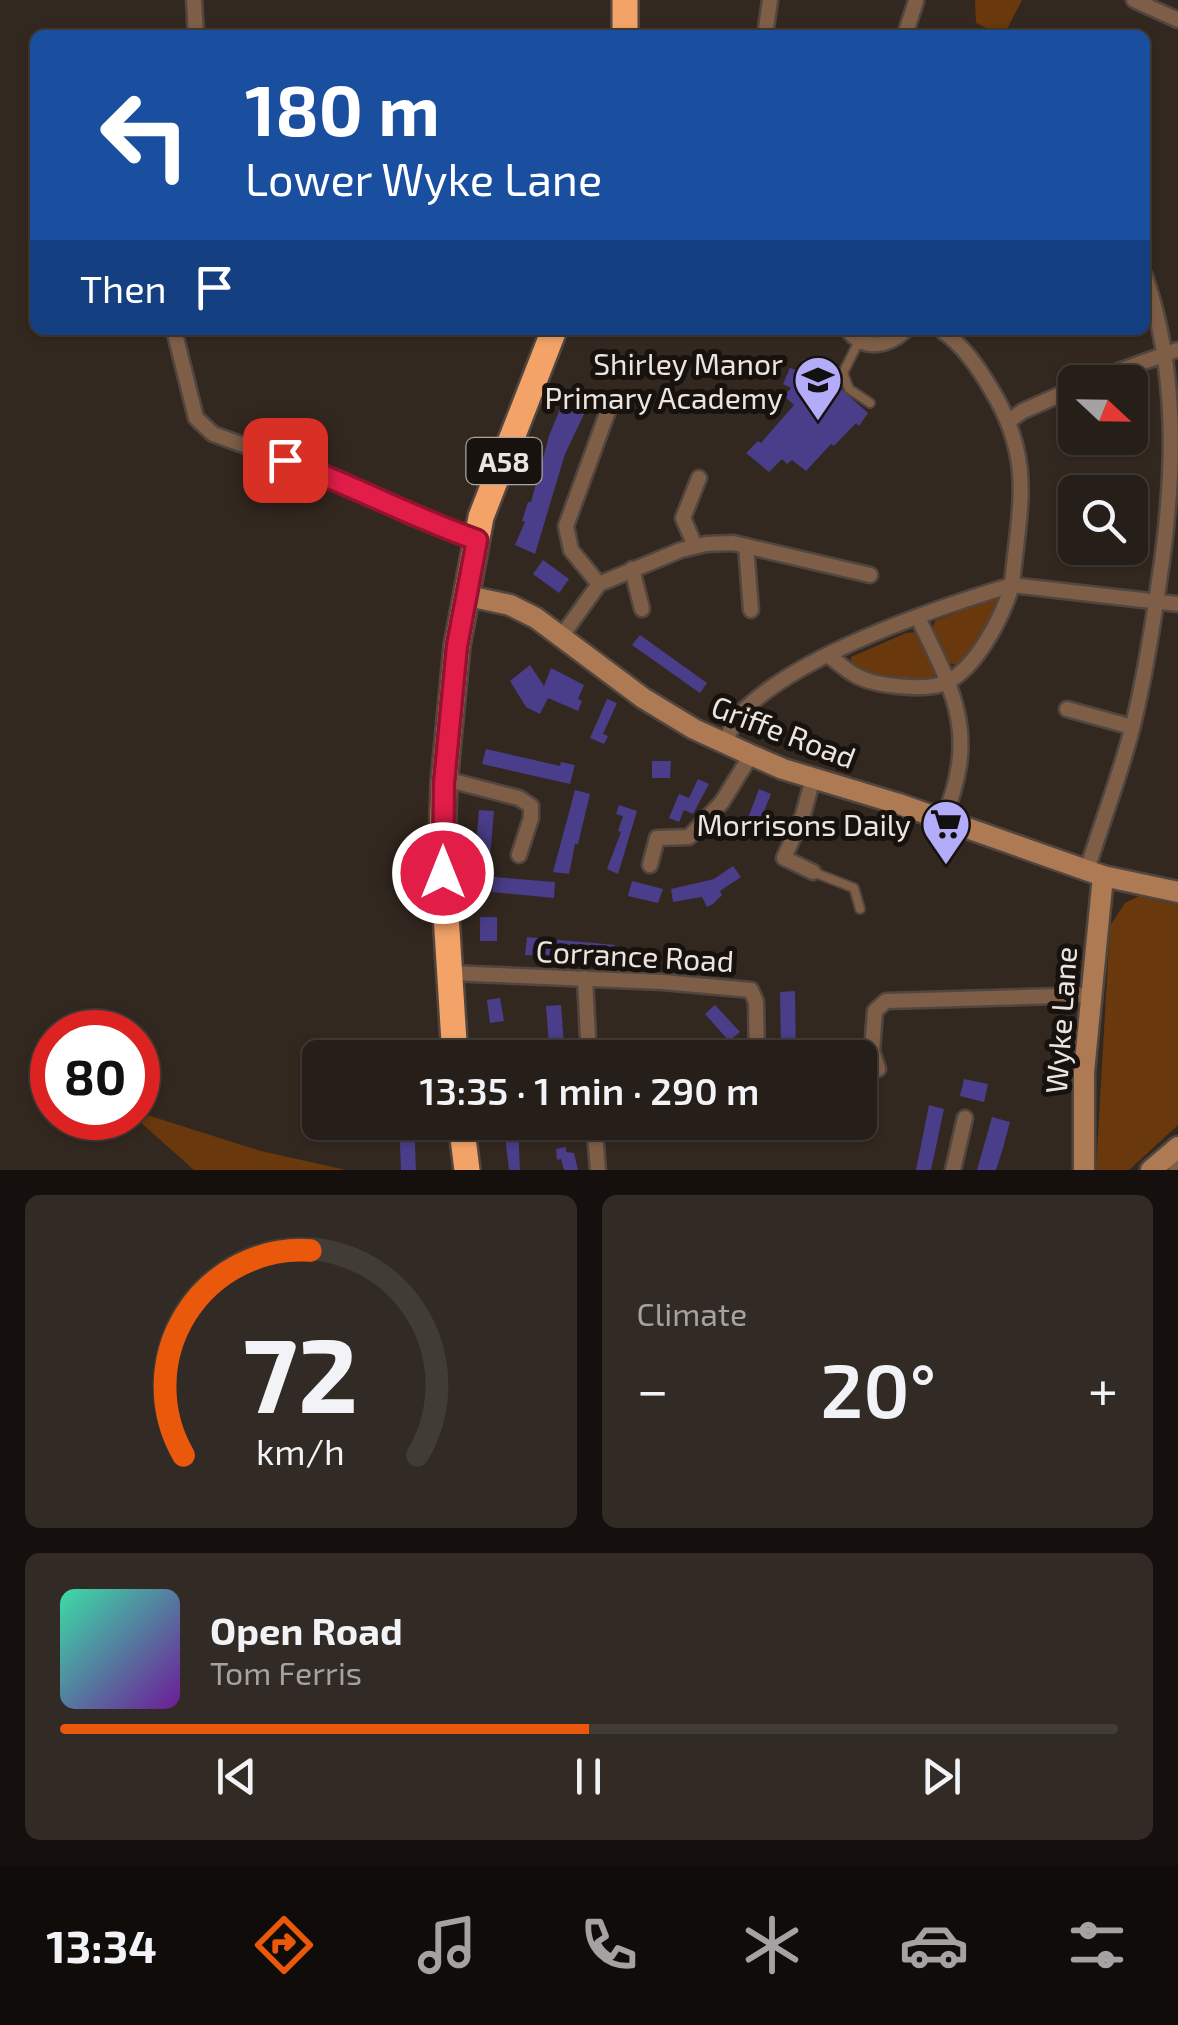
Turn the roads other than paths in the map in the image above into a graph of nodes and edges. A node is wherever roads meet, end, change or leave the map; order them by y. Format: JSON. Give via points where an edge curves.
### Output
{"nodes":[{"id":1,"x":194,"y":0,"type":"edge"},
{"id":2,"x":624,"y":0,"type":"edge"},
{"id":3,"x":770,"y":0,"type":"edge"},
{"id":4,"x":916,"y":0,"type":"edge"},
{"id":5,"x":1134,"y":0,"type":"edge"},
{"id":6,"x":1178,"y":20,"type":"edge"},
{"id":7,"x":196,"y":30,"type":"edge"},
{"id":8,"x":625,"y":30,"type":"edge"},
{"id":9,"x":767,"y":30,"type":"edge"},
{"id":10,"x":907,"y":30,"type":"edge"},
{"id":11,"x":1150,"y":289,"type":"edge"},
{"id":12,"x":175,"y":335,"type":"edge"},
{"id":13,"x":552,"y":335,"type":"edge"},
{"id":14,"x":898,"y":335,"type":"edge"},
{"id":15,"x":949,"y":335,"type":"edge"},
{"id":16,"x":854,"y":336,"type":"edge"},
{"id":17,"x":1174,"y":351,"type":"edge"},
{"id":18,"x":1135,"y":365,"type":"edge"},
{"id":19,"x":1058,"y":395,"type":"edge"},
{"id":20,"x":612,"y":400,"type":"dead end"},
{"id":21,"x":870,"y":403,"type":"dead end"},
{"id":22,"x":1010,"y":420,"type":"junction"},
{"id":23,"x":699,"y":478,"type":"dead end"},
{"id":24,"x":477,"y":540,"type":"junction"},
{"id":25,"x":695,"y":546,"type":"junction"},
{"id":26,"x":746,"y":546,"type":"junction"},
{"id":27,"x":632,"y":569,"type":"junction"},
{"id":28,"x":870,"y":575,"type":"dead end"},
{"id":29,"x":599,"y":584,"type":"junction"},
{"id":30,"x":1012,"y":585,"type":"junction"},
{"id":31,"x":468,"y":596,"type":"junction"},
{"id":32,"x":1156,"y":601,"type":"junction"},
{"id":33,"x":1178,"y":604,"type":"edge"},
{"id":34,"x":642,"y":608,"type":"dead end"},
{"id":35,"x":751,"y":610,"type":"dead end"},
{"id":36,"x":918,"y":618,"type":"junction"},
{"id":37,"x":561,"y":637,"type":"junction"},
{"id":38,"x":829,"y":656,"type":"junction"},
{"id":39,"x":950,"y":681,"type":"junction"},
{"id":40,"x":1067,"y":708,"type":"dead end"},
{"id":41,"x":1132,"y":727,"type":"junction"},
{"id":42,"x":724,"y":744,"type":"junction"},
{"id":43,"x":751,"y":755,"type":"junction"},
{"id":44,"x":445,"y":778,"type":"junction"},
{"id":45,"x":813,"y":778,"type":"junction"},
{"id":46,"x":943,"y":820,"type":"junction"},
{"id":47,"x":519,"y":854,"type":"dead end"},
{"id":48,"x":650,"y":865,"type":"dead end"},
{"id":49,"x":813,"y":872,"type":"joint"},
{"id":50,"x":1095,"y":873,"type":"junction"},
{"id":51,"x":1178,"y":892,"type":"edge"},
{"id":52,"x":860,"y":909,"type":"dead end"},
{"id":53,"x":448,"y":973,"type":"junction"},
{"id":54,"x":584,"y":978,"type":"junction"},
{"id":55,"x":1092,"y":994,"type":"junction"},
{"id":56,"x":454,"y":1040,"type":"edge"},
{"id":57,"x":588,"y":1040,"type":"edge"},
{"id":58,"x":757,"y":1040,"type":"edge"},
{"id":59,"x":878,"y":1069,"type":"dead end"},
{"id":60,"x":965,"y":1118,"type":"dead end"},
{"id":61,"x":463,"y":1140,"type":"edge"},
{"id":62,"x":596,"y":1140,"type":"edge"},
{"id":63,"x":1175,"y":1157,"type":"edge"},
{"id":64,"x":467,"y":1170,"type":"edge"},
{"id":65,"x":598,"y":1170,"type":"edge"},
{"id":66,"x":953,"y":1170,"type":"edge"},
{"id":67,"x":1084,"y":1170,"type":"edge"},
{"id":68,"x":1151,"y":1170,"type":"edge"}],
"edges":[{"from":1,"to":7,"type":"street"},
{"from":2,"to":8,"type":"highway"},
{"from":3,"to":9,"type":"street"},
{"from":4,"to":10,"type":"street"},
{"from":5,"to":6,"type":"street"},
{"from":11,"to":17,"type":"street"},
{"from":12,"to":24,"type":"street","via":[[196,418],[213,434]]},
{"from":13,"to":24,"type":"highway","number":"A58"},
{"from":14,"to":16,"type":"street","via":[[884,344]]},
{"from":15,"to":22,"type":"street","via":[[979,368]]},
{"from":16,"to":21,"type":"lane","via":[[842,373],[849,389]]},
{"from":17,"to":18,"type":"street"},
{"from":17,"to":32,"type":"street","via":[[1177,419]]},
{"from":19,"to":22,"type":"street"},
{"from":20,"to":29,"type":"street","via":[[566,526],[571,550]]},
{"from":22,"to":30,"type":"street","via":[[1021,469]]},
{"from":23,"to":25,"type":"street","via":[[683,518]]},
{"from":24,"to":31,"type":"highway","number":"A58"},
{"from":25,"to":26,"type":"street"},
{"from":25,"to":27,"type":"street"},
{"from":26,"to":28,"type":"street"},
{"from":26,"to":35,"type":"street"},
{"from":27,"to":29,"type":"street"},
{"from":27,"to":34,"type":"street"},
{"from":29,"to":37,"type":"street"},
{"from":30,"to":32,"type":"street"},
{"from":30,"to":36,"type":"street"},
{"from":30,"to":39,"type":"street","via":[[983,646]]},
{"from":31,"to":37,"type":"street","name":"Griffe Road","via":[[510,605]]},
{"from":31,"to":44,"type":"highway","number":"A58"},
{"from":32,"to":33,"type":"street"},
{"from":32,"to":41,"type":"street"},
{"from":36,"to":38,"type":"street"},
{"from":36,"to":39,"type":"street"},
{"from":37,"to":42,"type":"street","name":"Griffe Road","via":[[653,704]]},
{"from":38,"to":39,"type":"street","via":[[871,681]]},
{"from":38,"to":42,"type":"street","via":[[778,682],[742,712]]},
{"from":39,"to":46,"type":"street","via":[[962,756]]},
{"from":40,"to":41,"type":"street"},
{"from":41,"to":50,"type":"street"},
{"from":42,"to":43,"type":"street","name":"Griffe Road"},
{"from":43,"to":45,"type":"street","name":"Griffe Road"},
{"from":43,"to":48,"type":"street","via":[[690,837],[657,838]]},
{"from":44,"to":47,"type":"street","via":[[530,806]]},
{"from":44,"to":53,"type":"highway","number":"A58"},
{"from":45,"to":46,"type":"street","name":"Griffe Road"},
{"from":45,"to":49,"type":"street","via":[[784,858]]},
{"from":46,"to":50,"type":"street","name":"Griffe Road"},
{"from":49,"to":52,"type":"lane","via":[[854,888]]},
{"from":50,"to":51,"type":"street","name":"Griffe Road"},
{"from":50,"to":55,"type":"street","name":"Wyke Lane"},
{"from":53,"to":54,"type":"street","name":"Corrance Road"},
{"from":53,"to":56,"type":"highway","number":"A58"},
{"from":54,"to":57,"type":"street"},
{"from":54,"to":58,"type":"street","name":"Corrance Road","via":[[751,990]]},
{"from":55,"to":59,"type":"street","via":[[886,1001],[875,1011],[872,1051]]},
{"from":55,"to":67,"type":"street","name":"Wyke Lane"},
{"from":60,"to":66,"type":"street"},
{"from":61,"to":64,"type":"highway"},
{"from":62,"to":65,"type":"street"},
{"from":63,"to":68,"type":"street"}]}
